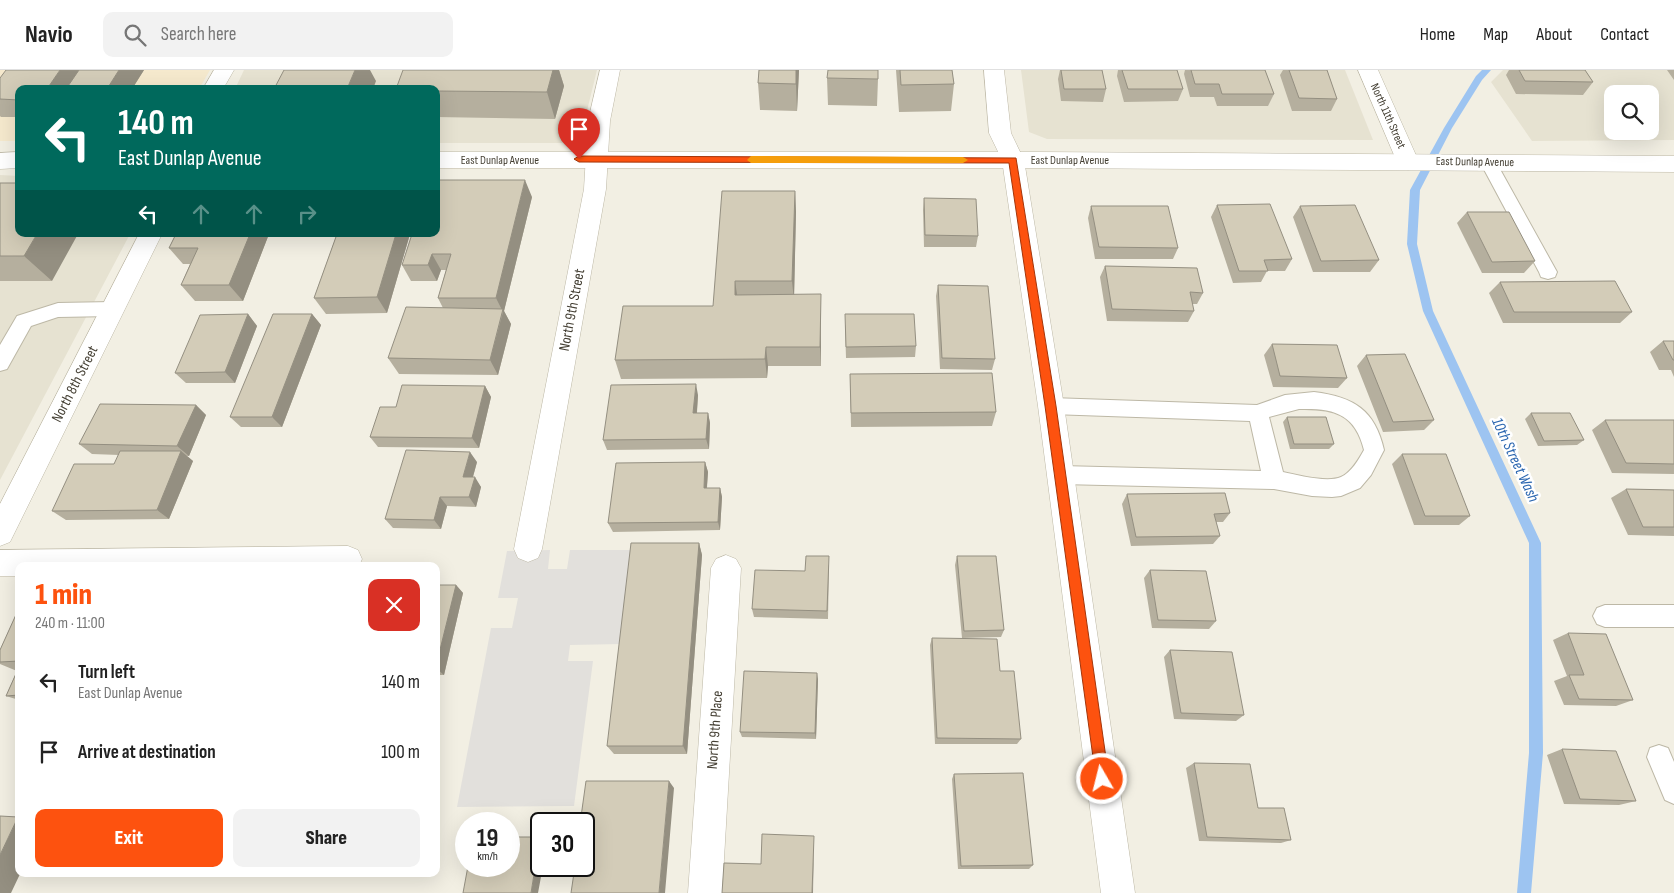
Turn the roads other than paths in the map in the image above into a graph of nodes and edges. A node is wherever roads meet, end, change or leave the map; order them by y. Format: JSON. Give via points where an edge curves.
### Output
{"nodes":[{"id":1,"x":224,"y":70,"type":"edge"},
{"id":2,"x":610,"y":70,"type":"edge"},
{"id":3,"x":994,"y":70,"type":"edge"},
{"id":4,"x":1368,"y":70,"type":"edge"},
{"id":5,"x":215,"y":85,"type":"edge"},
{"id":6,"x":597,"y":159,"type":"junction"},
{"id":7,"x":0,"y":160,"type":"edge"},
{"id":8,"x":15,"y":160,"type":"edge"},
{"id":9,"x":440,"y":160,"type":"edge"},
{"id":10,"x":1013,"y":160,"type":"junction"},
{"id":11,"x":1408,"y":162,"type":"junction"},
{"id":12,"x":1488,"y":162,"type":"junction"},
{"id":13,"x":1674,"y":164,"type":"edge"},
{"id":14,"x":148,"y":237,"type":"edge"},
{"id":15,"x":1548,"y":272,"type":"dead end"},
{"id":16,"x":112,"y":310,"type":"junction"},
{"id":17,"x":0,"y":363,"type":"edge"},
{"id":18,"x":1051,"y":406,"type":"junction"},
{"id":19,"x":1258,"y":413,"type":"junction"},
{"id":20,"x":1060,"y":475,"type":"junction"},
{"id":21,"x":1274,"y":480,"type":"junction"},
{"id":22,"x":8,"y":501,"type":"edge"},
{"id":23,"x":0,"y":534,"type":"edge"},
{"id":24,"x":528,"y":549,"type":"dead end"},
{"id":25,"x":348,"y":559,"type":"dead end"},
{"id":26,"x":87,"y":562,"type":"edge"},
{"id":27,"x":0,"y":563,"type":"edge"},
{"id":28,"x":15,"y":563,"type":"edge"},
{"id":29,"x":726,"y":568,"type":"dead end"},
{"id":30,"x":1605,"y":616,"type":"dead end"},
{"id":31,"x":1674,"y":616,"type":"edge"},
{"id":32,"x":1659,"y":757,"type":"dead end"},
{"id":33,"x":1674,"y":791,"type":"edge"},
{"id":34,"x":705,"y":893,"type":"edge"},
{"id":35,"x":1118,"y":893,"type":"edge"}],
"edges":[{"from":1,"to":5,"type":"street"},
{"from":2,"to":6,"type":"street","name":"North 9th Street","via":[[599,121]]},
{"from":3,"to":10,"type":"street","via":[[1000,133]]},
{"from":4,"to":11,"type":"street","name":"North 11th Street"},
{"from":6,"to":9,"type":"street","name":"East Dunlap Avenue"},
{"from":6,"to":10,"type":"street","name":"East Dunlap Avenue"},
{"from":6,"to":24,"type":"street","name":"North 9th Street","via":[[595,189]]},
{"from":7,"to":8,"type":"street"},
{"from":10,"to":11,"type":"street","name":"East Dunlap Avenue"},
{"from":10,"to":18,"type":"street"},
{"from":11,"to":12,"type":"street","name":"East Dunlap Avenue"},
{"from":12,"to":13,"type":"street","name":"East Dunlap Avenue"},
{"from":12,"to":15,"type":"lane"},
{"from":14,"to":16,"type":"street","name":"North 8th Street"},
{"from":16,"to":17,"type":"lane","via":[[58,310],[24,321]]},
{"from":16,"to":22,"type":"street","name":"North 8th Street"},
{"from":18,"to":19,"type":"lane"},
{"from":18,"to":20,"type":"street"},
{"from":19,"to":21,"type":"lane"},
{"from":19,"to":21,"type":"lane","via":[[1288,401],[1331,403],[1359,417],[1371,436],[1374,450],[1359,474],[1348,484],[1308,486]]},
{"from":20,"to":21,"type":"lane"},
{"from":20,"to":35,"type":"street"},
{"from":22,"to":23,"type":"street","name":"North 8th Street"},
{"from":25,"to":26,"type":"street"},
{"from":27,"to":28,"type":"street"},
{"from":29,"to":34,"type":"street","name":"North 9th Place"},
{"from":30,"to":31,"type":"lane"},
{"from":32,"to":33,"type":"lane"}]}
